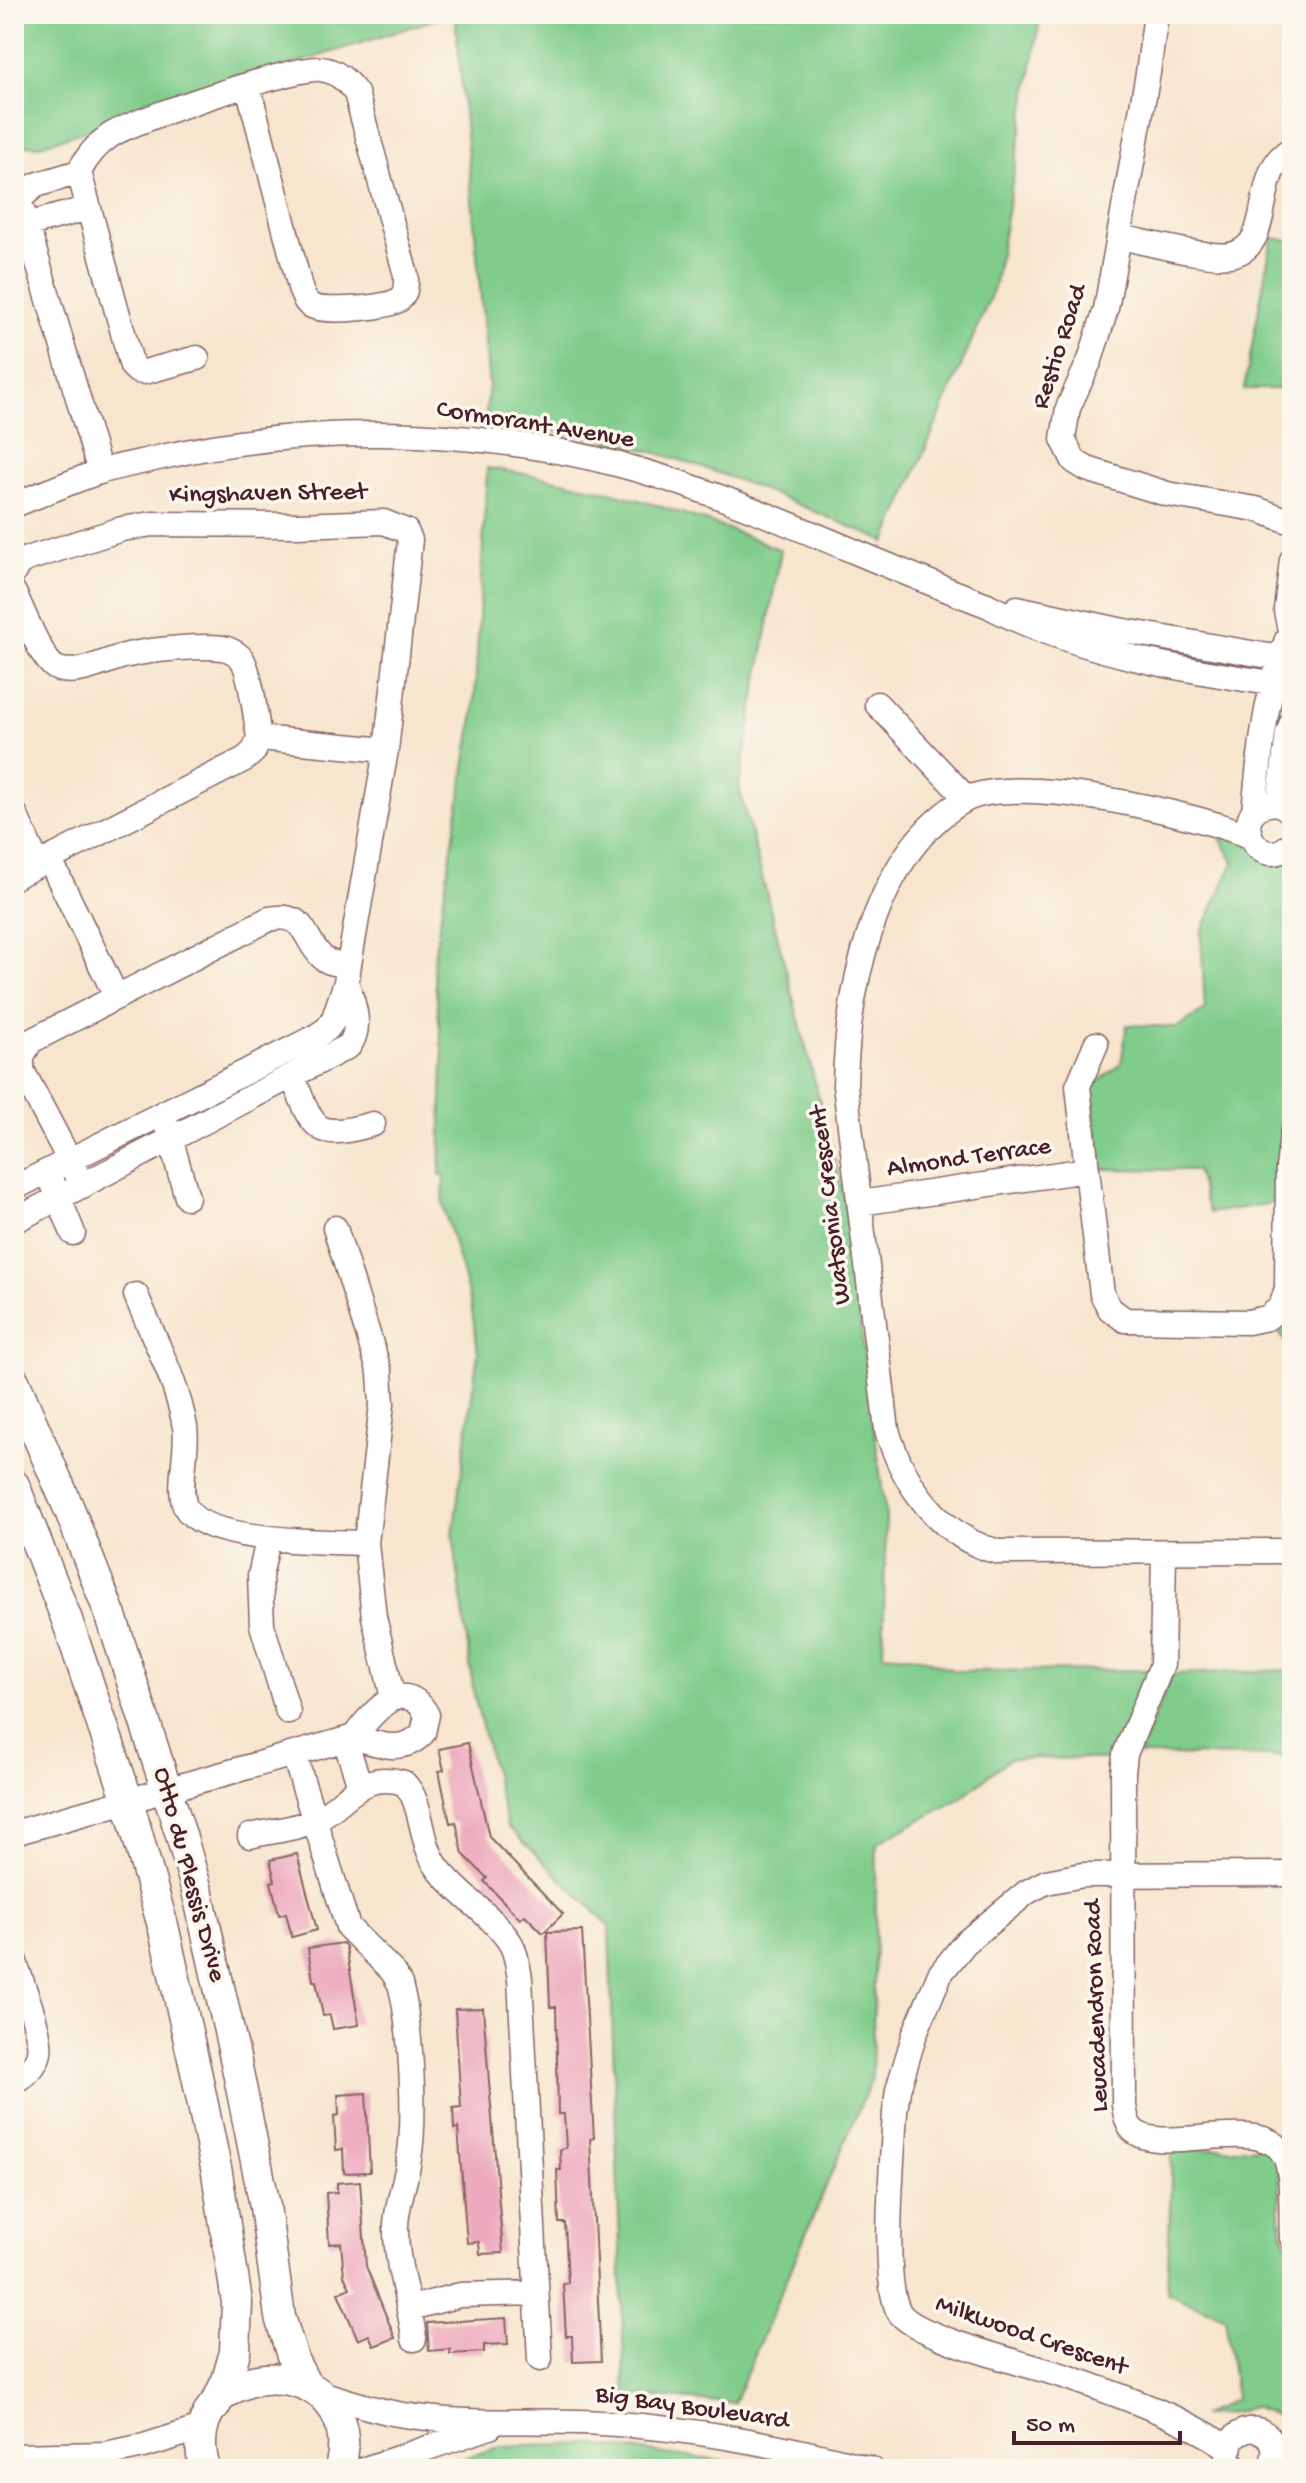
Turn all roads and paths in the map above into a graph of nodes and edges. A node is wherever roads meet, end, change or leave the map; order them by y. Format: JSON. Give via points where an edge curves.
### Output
{"nodes":[{"id":1,"x":1156,"y":14,"type":"edge"},
{"id":2,"x":248,"y":86,"type":"junction"},
{"id":3,"x":1292,"y":149,"type":"edge"},
{"id":4,"x":79,"y":172,"type":"junction"},
{"id":5,"x":16,"y":190,"type":"edge"},
{"id":6,"x":89,"y":208,"type":"junction"},
{"id":7,"x":26,"y":225,"type":"junction"},
{"id":8,"x":1120,"y":237,"type":"junction"},
{"id":9,"x":197,"y":358,"type":"dead end"},
{"id":10,"x":100,"y":472,"type":"junction"},
{"id":11,"x":14,"y":505,"type":"edge"},
{"id":12,"x":1291,"y":515,"type":"edge"},
{"id":13,"x":1292,"y":560,"type":"edge"},
{"id":14,"x":14,"y":572,"type":"edge"},
{"id":15,"x":14,"y":593,"type":"edge"},
{"id":16,"x":987,"y":605,"type":"junction"},
{"id":17,"x":1291,"y":629,"type":"edge"},
{"id":18,"x":22,"y":630,"type":"edge"},
{"id":19,"x":1287,"y":659,"type":"edge"},
{"id":20,"x":1282,"y":685,"type":"edge"},
{"id":21,"x":877,"y":704,"type":"dead end"},
{"id":22,"x":1292,"y":722,"type":"edge"},
{"id":23,"x":259,"y":738,"type":"junction"},
{"id":24,"x":386,"y":750,"type":"junction"},
{"id":25,"x":967,"y":799,"type":"junction"},
{"id":26,"x":1286,"y":809,"type":"edge"},
{"id":27,"x":14,"y":812,"type":"edge"},
{"id":28,"x":1251,"y":822,"type":"junction"},
{"id":29,"x":1292,"y":843,"type":"edge"},
{"id":30,"x":44,"y":863,"type":"junction"},
{"id":31,"x":14,"y":877,"type":"edge"},
{"id":32,"x":347,"y":973,"type":"junction"},
{"id":33,"x":116,"y":996,"type":"junction"},
{"id":34,"x":1096,"y":1044,"type":"dead end"},
{"id":35,"x":292,"y":1076,"type":"junction"},
{"id":36,"x":161,"y":1114,"type":"junction"},
{"id":37,"x":373,"y":1124,"type":"dead end"},
{"id":38,"x":1292,"y":1134,"type":"edge"},
{"id":39,"x":172,"y":1140,"type":"junction"},
{"id":40,"x":70,"y":1160,"type":"junction"},
{"id":41,"x":1087,"y":1170,"type":"junction"},
{"id":42,"x":47,"y":1171,"type":"junction"},
{"id":43,"x":83,"y":1186,"type":"junction"},
{"id":44,"x":14,"y":1188,"type":"edge"},
{"id":45,"x":187,"y":1197,"type":"dead end"},
{"id":46,"x":59,"y":1198,"type":"junction"},
{"id":47,"x":860,"y":1203,"type":"junction"},
{"id":48,"x":14,"y":1221,"type":"edge"},
{"id":49,"x":335,"y":1228,"type":"dead end"},
{"id":50,"x":73,"y":1233,"type":"dead end"},
{"id":51,"x":136,"y":1295,"type":"dead end"},
{"id":52,"x":14,"y":1381,"type":"edge"},
{"id":53,"x":14,"y":1485,"type":"edge"},
{"id":54,"x":268,"y":1540,"type":"junction"},
{"id":55,"x":366,"y":1543,"type":"junction"},
{"id":56,"x":1292,"y":1551,"type":"edge"},
{"id":57,"x":1164,"y":1553,"type":"junction"},
{"id":58,"x":393,"y":1698,"type":"junction"},
{"id":59,"x":288,"y":1712,"type":"dead end"},
{"id":60,"x":350,"y":1739,"type":"junction"},
{"id":61,"x":294,"y":1755,"type":"junction"},
{"id":62,"x":360,"y":1786,"type":"junction"},
{"id":63,"x":167,"y":1791,"type":"junction"},
{"id":64,"x":128,"y":1801,"type":"junction"},
{"id":65,"x":315,"y":1821,"type":"junction"},
{"id":66,"x":14,"y":1833,"type":"edge"},
{"id":67,"x":250,"y":1836,"type":"dead end"},
{"id":68,"x":1292,"y":1874,"type":"edge"},
{"id":69,"x":1122,"y":1876,"type":"junction"},
{"id":70,"x":14,"y":1959,"type":"edge"},
{"id":71,"x":14,"y":2081,"type":"edge"},
{"id":72,"x":1292,"y":2238,"type":"edge"},
{"id":73,"x":536,"y":2293,"type":"junction"},
{"id":74,"x":411,"y":2308,"type":"junction"},
{"id":75,"x":414,"y":2339,"type":"dead end"},
{"id":76,"x":540,"y":2359,"type":"dead end"},
{"id":77,"x":310,"y":2388,"type":"junction"},
{"id":78,"x":210,"y":2416,"type":"junction"},
{"id":79,"x":503,"y":2422,"type":"junction"},
{"id":80,"x":1228,"y":2453,"type":"edge"},
{"id":81,"x":14,"y":2456,"type":"edge"},
{"id":82,"x":1276,"y":2465,"type":"edge"},
{"id":83,"x":205,"y":2469,"type":"edge"},
{"id":84,"x":340,"y":2469,"type":"edge"},
{"id":85,"x":365,"y":2469,"type":"edge"},
{"id":86,"x":871,"y":2469,"type":"edge"}],
"edges":[{"from":1,"to":8,"type":"street","name":"Restio Road"},
{"from":2,"to":2,"type":"street","via":[[307,303],[335,309],[393,304],[402,298],[406,275],[356,93],[337,74],[321,69]]},
{"from":2,"to":4,"type":"street","via":[[112,135],[95,147]]},
{"from":3,"to":8,"type":"street","via":[[1274,164],[1258,229],[1242,251],[1212,254]]},
{"from":4,"to":5,"type":"street"},
{"from":4,"to":6,"type":"street"},
{"from":5,"to":7,"type":"street"},
{"from":6,"to":7,"type":"street"},
{"from":6,"to":9,"type":"street","via":[[132,366],[144,372]]},
{"from":7,"to":10,"type":"street"},
{"from":8,"to":12,"type":"street","name":"Restio Road","via":[[1099,335],[1064,425],[1066,450],[1074,461],[1104,475],[1167,494]]},
{"from":10,"to":11,"type":"street","name":"Cormorant Avenue"},
{"from":10,"to":16,"type":"street","name":"Cormorant Avenue","via":[[212,445],[292,436],[375,434],[485,441],[578,456],[682,483]]},
{"from":13,"to":17,"type":"street","via":[[1286,610]]},
{"from":14,"to":24,"type":"street","name":"Kingshaven Street","via":[[27,559],[152,524],[397,525],[410,540],[410,560]]},
{"from":15,"to":18,"type":"street"},
{"from":16,"to":19,"type":"street","name":"Cormorant Avenue"},
{"from":16,"to":20,"type":"street","name":"Cormorant Avenue","via":[[1036,627],[1144,660]]},
{"from":17,"to":19,"type":"street"},
{"from":18,"to":23,"type":"street","via":[[50,664],[67,671],[150,651],[235,653],[247,673]]},
{"from":19,"to":20,"type":"street"},
{"from":20,"to":28,"type":"street","via":[[1260,748]]},
{"from":21,"to":25,"type":"street"},
{"from":22,"to":26,"type":"street"},
{"from":23,"to":24,"type":"street"},
{"from":23,"to":30,"type":"street","via":[[245,759]]},
{"from":24,"to":32,"type":"street","name":"Kingshaven Street"},
{"from":25,"to":28,"type":"street","name":"Watsonia Crescent","via":[[1022,789],[1053,791],[1218,823]]},
{"from":25,"to":47,"type":"street","name":"Watsonia Crescent","via":[[940,818],[894,872],[870,932],[858,978],[845,1085]]},
{"from":26,"to":28,"type":"street","via":[[1267,804]]},
{"from":27,"to":30,"type":"street"},
{"from":28,"to":29,"type":"street","name":"Watsonia Crescent","via":[[1257,847],[1267,852]]},
{"from":30,"to":31,"type":"street"},
{"from":30,"to":33,"type":"street"},
{"from":32,"to":33,"type":"street","via":[[324,959],[304,928],[278,917]]},
{"from":32,"to":35,"type":"street","name":"Kingshaven Street","via":[[355,1039]]},
{"from":32,"to":36,"type":"street","name":"Kingshaven Street","via":[[327,1029]]},
{"from":33,"to":40,"type":"street","via":[[31,1041],[22,1056],[28,1084]]},
{"from":34,"to":41,"type":"street","name":"Almond Terrace","via":[[1078,1086]]},
{"from":35,"to":37,"type":"street","via":[[315,1126],[323,1131]]},
{"from":35,"to":39,"type":"street","name":"Kingshaven Street"},
{"from":36,"to":39,"type":"street"},
{"from":36,"to":40,"type":"street","name":"Kingshaven Street"},
{"from":38,"to":41,"type":"street","name":"Almond Terrace","via":[[1287,1288],[1281,1307],[1267,1318],[1248,1322],[1125,1320],[1110,1309],[1102,1294]]},
{"from":39,"to":43,"type":"street","name":"Kingshaven Street"},
{"from":39,"to":45,"type":"street"},
{"from":40,"to":42,"type":"street","name":"Kingshaven Street"},
{"from":40,"to":43,"type":"street"},
{"from":41,"to":47,"type":"street","name":"Almond Terrace"},
{"from":42,"to":44,"type":"street","name":"Kingshaven Street"},
{"from":42,"to":46,"type":"street"},
{"from":43,"to":46,"type":"street","name":"Kingshaven Street"},
{"from":46,"to":48,"type":"street","name":"Kingshaven Street"},
{"from":46,"to":50,"type":"street"},
{"from":47,"to":57,"type":"street","name":"Watsonia Crescent","via":[[887,1430],[905,1477],[926,1504],[959,1537],[999,1552]]},
{"from":49,"to":55,"type":"street","via":[[380,1373],[382,1404]]},
{"from":51,"to":54,"type":"street","via":[[186,1429],[184,1504],[201,1521]]},
{"from":52,"to":63,"type":"main road","name":"Otto du Plessis Drive","via":[[112,1619]]},
{"from":53,"to":64,"type":"main road","name":"Otto du Plessis Drive","via":[[67,1620]]},
{"from":54,"to":55,"type":"street"},
{"from":54,"to":59,"type":"street","via":[[260,1576],[262,1625]]},
{"from":55,"to":58,"type":"street","via":[[374,1617]]},
{"from":56,"to":57,"type":"street","name":"Watsonia Crescent"},
{"from":57,"to":69,"type":"street","via":[[1162,1665],[1125,1754]]},
{"from":58,"to":60,"type":"street"},
{"from":58,"to":60,"type":"street","via":[[413,1700],[427,1715],[415,1742],[392,1747]]},
{"from":60,"to":61,"type":"street"},
{"from":60,"to":62,"type":"street"},
{"from":61,"to":63,"type":"street"},
{"from":61,"to":65,"type":"street"},
{"from":62,"to":65,"type":"street"},
{"from":62,"to":73,"type":"street","via":[[392,1779],[410,1789],[429,1855],[510,1942],[518,1959]]},
{"from":63,"to":64,"type":"street"},
{"from":63,"to":77,"type":"main road","name":"Otto du Plessis Drive","via":[[198,1894],[236,2062],[265,2206],[280,2317],[294,2362]]},
{"from":64,"to":66,"type":"street"},
{"from":64,"to":78,"type":"main road","name":"Otto du Plessis Drive","via":[[197,2076],[237,2302],[235,2352]]},
{"from":65,"to":67,"type":"street"},
{"from":65,"to":74,"type":"street","via":[[348,1927],[392,1971],[404,2001],[412,2131],[396,2228]]},
{"from":68,"to":69,"type":"street","name":"Milkwood Crescent"},
{"from":69,"to":72,"type":"street","name":"Leucadendron Road","via":[[1126,2119],[1142,2136],[1159,2139],[1245,2137],[1275,2144],[1289,2171]]},
{"from":69,"to":80,"type":"street","name":"Milkwood Crescent","via":[[1062,1877],[1027,1892],[981,1928],[940,1974],[898,2090],[890,2277],[898,2311],[920,2329],[1072,2378]]},
{"from":70,"to":71,"type":"street","via":[[40,2051],[26,2075]]},
{"from":73,"to":74,"type":"street","via":[[460,2295]]},
{"from":73,"to":76,"type":"street"},
{"from":74,"to":75,"type":"street"},
{"from":77,"to":78,"type":"main road","via":[[279,2377],[256,2379],[235,2388]]},
{"from":77,"to":79,"type":"street","name":"Big Bay Boulevard","via":[[399,2415]]},
{"from":77,"to":84,"type":"main road","name":"Otto du Plessis Drive","via":[[329,2405],[341,2429]]},
{"from":78,"to":81,"type":"street","via":[[144,2446],[105,2454]]},
{"from":78,"to":83,"type":"main road","name":"Otto du Plessis Drive","via":[[201,2450]]},
{"from":79,"to":85,"type":"street","name":"Big Bay Boulevard"},
{"from":79,"to":86,"type":"street","name":"Big Bay Boulevard","via":[[654,2427]]},
{"from":80,"to":82,"type":"street","name":"Milkwood Crescent","via":[[1245,2430],[1255,2429],[1272,2441]]}]}
